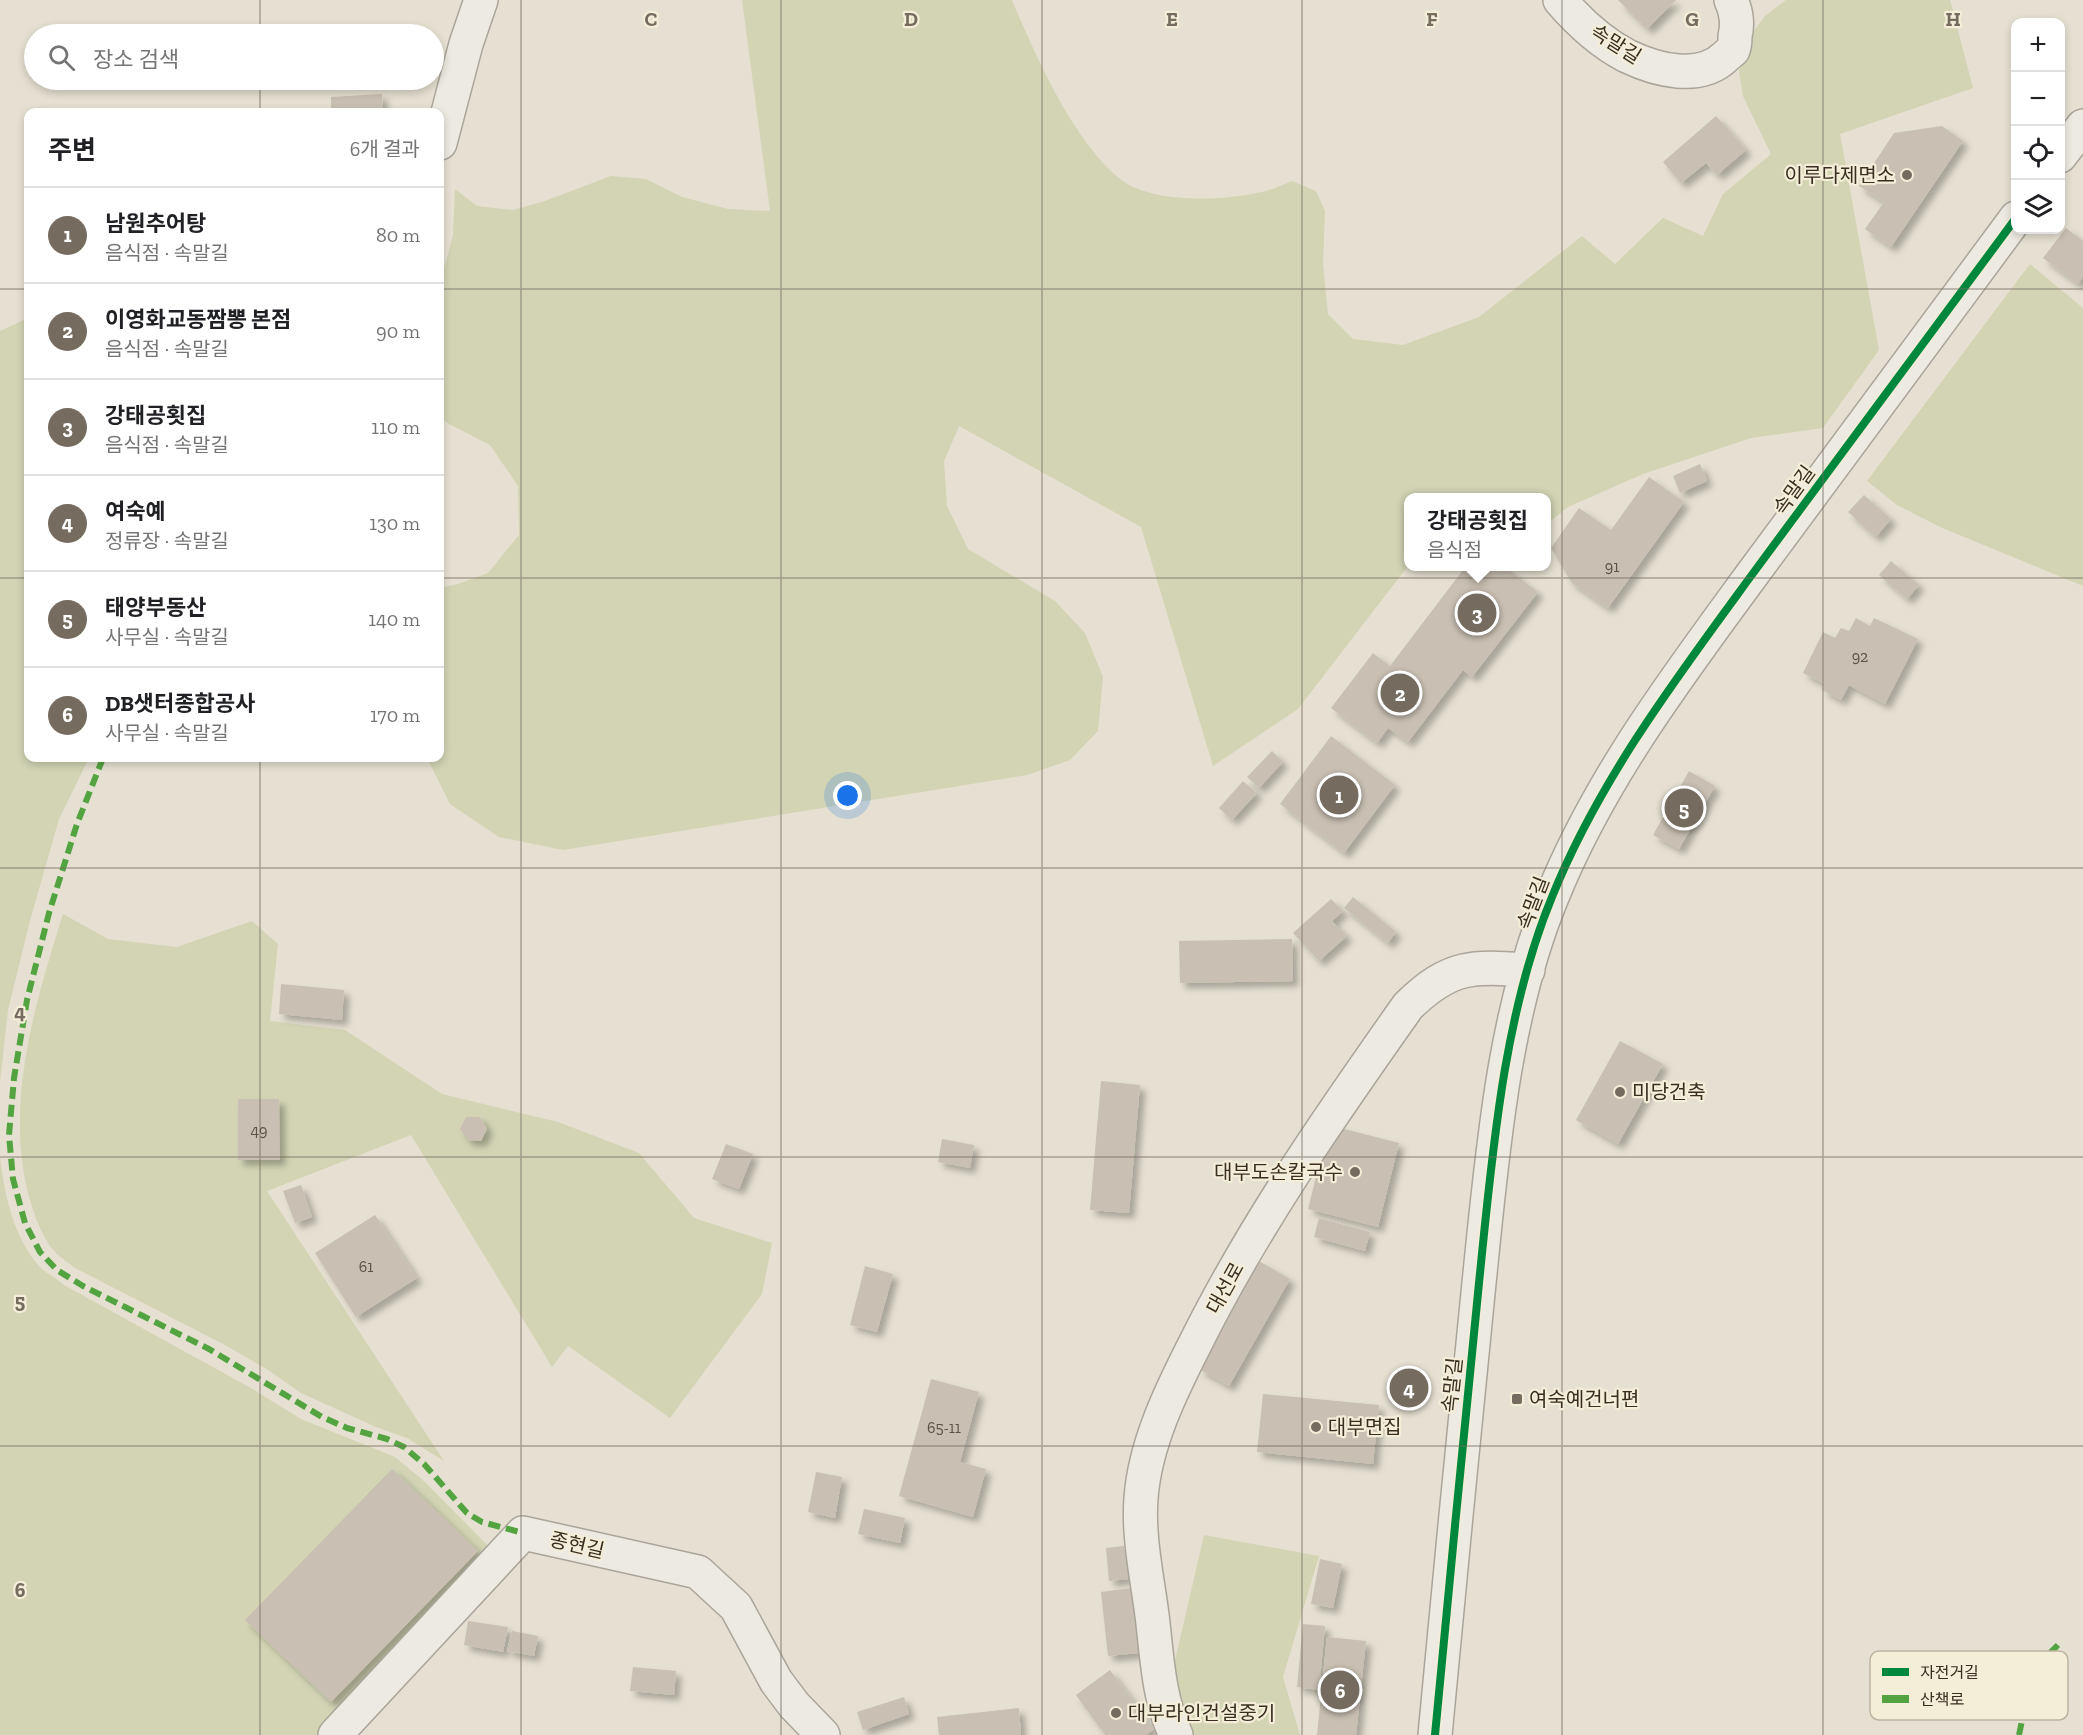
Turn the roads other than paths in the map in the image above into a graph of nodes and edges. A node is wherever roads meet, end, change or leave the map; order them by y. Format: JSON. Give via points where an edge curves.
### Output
{"nodes":[{"id":1,"x":481,"y":0,"type":"edge"},
{"id":2,"x":1560,"y":0,"type":"edge"},
{"id":3,"x":1731,"y":0,"type":"edge"},
{"id":4,"x":2083,"y":126,"type":"edge"},
{"id":5,"x":444,"y":128,"type":"edge"},
{"id":6,"x":2065,"y":151,"type":"edge"},
{"id":7,"x":2011,"y":225,"type":"edge"},
{"id":8,"x":1528,"y":970,"type":"junction"},
{"id":9,"x":335,"y":1735,"type":"edge"},
{"id":10,"x":823,"y":1735,"type":"edge"},
{"id":11,"x":1176,"y":1735,"type":"edge"},
{"id":12,"x":1435,"y":1735,"type":"edge"}],
"edges":[{"from":1,"to":5,"type":"street"},
{"from":2,"to":3,"type":"street","name":"속말길","via":[[1580,21],[1626,55],[1677,72],[1702,70],[1720,62],[1733,50],[1737,29]]},
{"from":4,"to":6,"type":"street"},
{"from":7,"to":8,"type":"street","name":"속말길","via":[[1644,726],[1578,838],[1552,896]]},
{"from":8,"to":11,"type":"street","name":"대선로","via":[[1461,970],[1443,978],[1408,1006],[1268,1213],[1213,1307],[1177,1379],[1155,1433],[1141,1498],[1160,1686]]},
{"from":8,"to":12,"type":"street","name":"속말길","via":[[1503,1085],[1488,1200]]},
{"from":9,"to":10,"type":"street","name":"종현길","via":[[523,1533],[698,1572],[736,1607],[776,1681]]}]}
